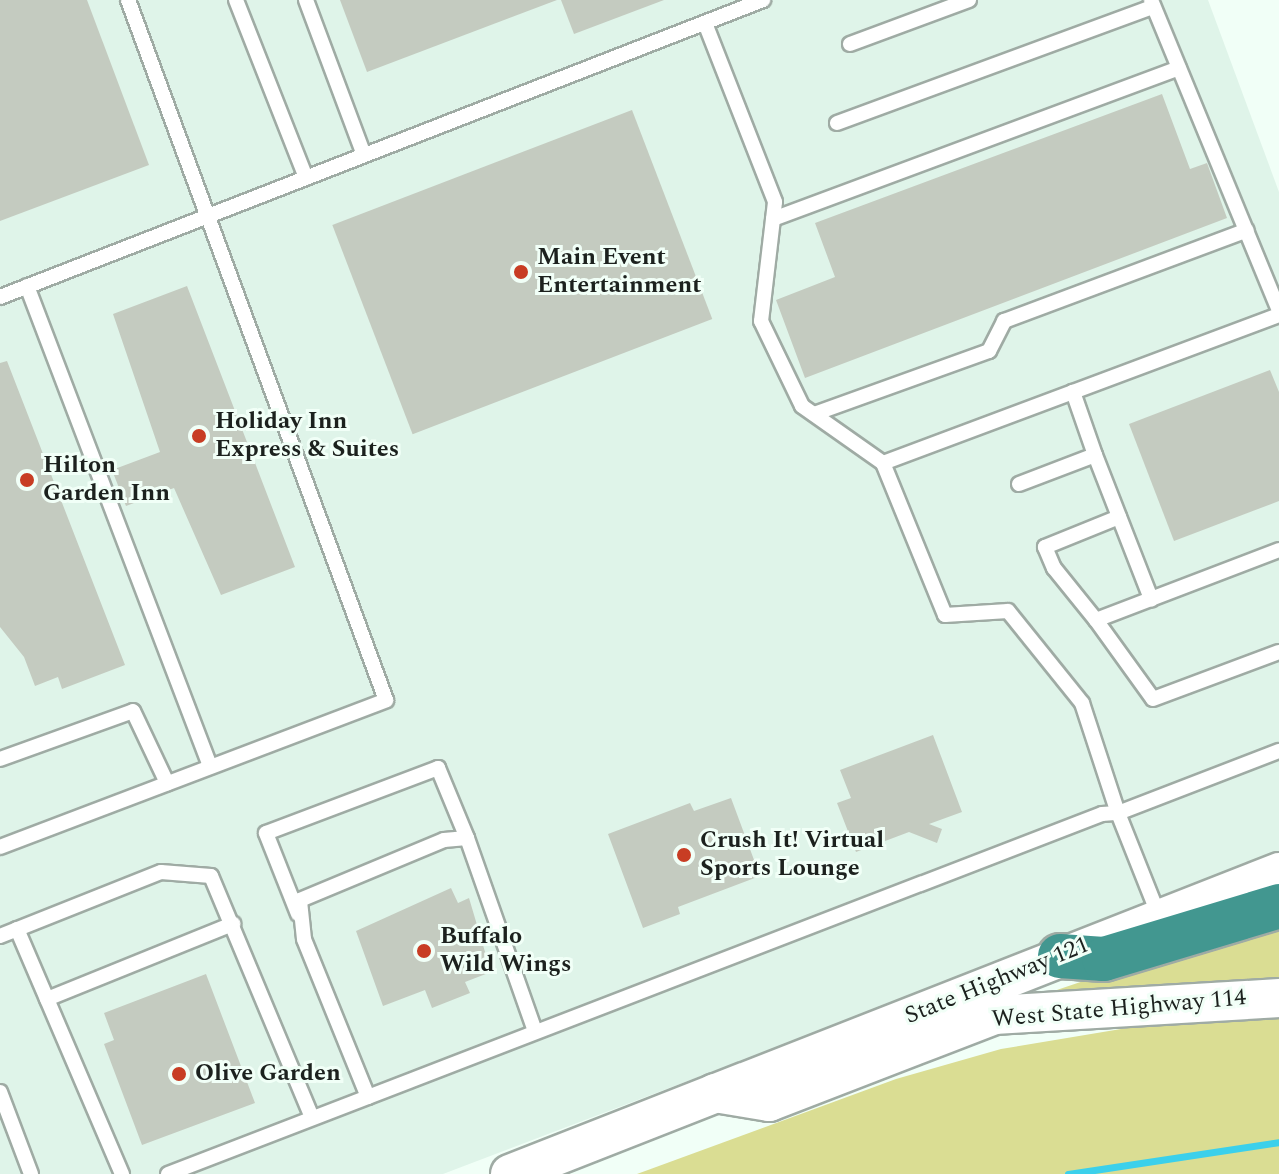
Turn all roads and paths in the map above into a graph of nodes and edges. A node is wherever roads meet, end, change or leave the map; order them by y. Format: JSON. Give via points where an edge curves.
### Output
{"nodes":[{"id":1,"x":128,"y":0,"type":"edge"},
{"id":2,"x":236,"y":0,"type":"edge"},
{"id":3,"x":306,"y":0,"type":"edge"},
{"id":4,"x":763,"y":0,"type":"edge"},
{"id":5,"x":969,"y":0,"type":"edge"},
{"id":6,"x":1152,"y":4,"type":"edge"},
{"id":7,"x":705,"y":23,"type":"junction"},
{"id":8,"x":850,"y":44,"type":"dead end"},
{"id":9,"x":1179,"y":68,"type":"junction"},
{"id":10,"x":837,"y":123,"type":"dead end"},
{"id":11,"x":364,"y":155,"type":"junction"},
{"id":12,"x":306,"y":178,"type":"junction"},
{"id":13,"x":208,"y":216,"type":"junction"},
{"id":14,"x":773,"y":219,"type":"junction"},
{"id":15,"x":1247,"y":230,"type":"junction"},
{"id":16,"x":27,"y":286,"type":"junction"},
{"id":17,"x":0,"y":297,"type":"edge"},
{"id":18,"x":1279,"y":313,"type":"edge"},
{"id":19,"x":1073,"y":392,"type":"junction"},
{"id":20,"x":814,"y":414,"type":"junction"},
{"id":21,"x":1095,"y":455,"type":"junction"},
{"id":22,"x":883,"y":463,"type":"junction"},
{"id":23,"x":1019,"y":484,"type":"dead end"},
{"id":24,"x":1119,"y":517,"type":"junction"},
{"id":25,"x":1279,"y":550,"type":"edge"},
{"id":26,"x":1151,"y":599,"type":"junction"},
{"id":27,"x":1096,"y":620,"type":"junction"},
{"id":28,"x":1279,"y":652,"type":"edge"},
{"id":29,"x":1279,"y":751,"type":"edge"},
{"id":30,"x":0,"y":759,"type":"edge"},
{"id":31,"x":210,"y":766,"type":"junction"},
{"id":32,"x":167,"y":783,"type":"junction"},
{"id":33,"x":1118,"y":813,"type":"junction"},
{"id":34,"x":467,"y":838,"type":"junction"},
{"id":35,"x":0,"y":847,"type":"edge"},
{"id":36,"x":1279,"y":872,"type":"edge"},
{"id":37,"x":1279,"y":906,"type":"edge"},
{"id":38,"x":298,"y":914,"type":"junction"},
{"id":39,"x":1160,"y":916,"type":"junction"},
{"id":40,"x":233,"y":924,"type":"junction"},
{"id":41,"x":17,"y":929,"type":"junction"},
{"id":42,"x":0,"y":936,"type":"edge"},
{"id":43,"x":1060,"y":956,"type":"junction"},
{"id":44,"x":1279,"y":998,"type":"edge"},
{"id":45,"x":47,"y":999,"type":"junction"},
{"id":46,"x":535,"y":1031,"type":"junction"},
{"id":47,"x":0,"y":1092,"type":"edge"},
{"id":48,"x":715,"y":1093,"type":"junction"},
{"id":49,"x":368,"y":1097,"type":"junction"},
{"id":50,"x":312,"y":1118,"type":"junction"},
{"id":51,"x":31,"y":1174,"type":"edge"},
{"id":52,"x":122,"y":1174,"type":"edge"},
{"id":53,"x":168,"y":1174,"type":"edge"},
{"id":54,"x":510,"y":1174,"type":"edge"}],
"edges":[{"from":1,"to":13,"type":"lane"},
{"from":2,"to":12,"type":"lane"},
{"from":3,"to":11,"type":"lane"},
{"from":4,"to":7,"type":"lane"},
{"from":5,"to":8,"type":"lane"},
{"from":6,"to":9,"type":"lane"},
{"from":6,"to":10,"type":"lane"},
{"from":7,"to":11,"type":"lane"},
{"from":7,"to":14,"type":"lane","via":[[775,202]]},
{"from":9,"to":14,"type":"lane"},
{"from":9,"to":15,"type":"lane"},
{"from":11,"to":12,"type":"lane"},
{"from":12,"to":13,"type":"lane"},
{"from":13,"to":16,"type":"lane"},
{"from":13,"to":31,"type":"lane","via":[[386,700]]},
{"from":14,"to":20,"type":"lane","via":[[761,321],[802,406]]},
{"from":15,"to":18,"type":"lane"},
{"from":15,"to":20,"type":"lane","via":[[1004,321],[989,351]]},
{"from":16,"to":17,"type":"lane"},
{"from":16,"to":31,"type":"lane"},
{"from":18,"to":19,"type":"lane"},
{"from":19,"to":21,"type":"lane"},
{"from":19,"to":22,"type":"lane"},
{"from":20,"to":22,"type":"lane"},
{"from":21,"to":23,"type":"lane"},
{"from":21,"to":24,"type":"lane"},
{"from":22,"to":33,"type":"lane","via":[[945,615],[1008,611],[1082,703]]},
{"from":24,"to":26,"type":"lane"},
{"from":24,"to":27,"type":"lane","via":[[1045,547],[1054,568]]},
{"from":25,"to":26,"type":"lane"},
{"from":26,"to":27,"type":"lane"},
{"from":27,"to":28,"type":"lane","via":[[1153,699]]},
{"from":29,"to":33,"type":"lane"},
{"from":30,"to":32,"type":"lane","via":[[133,711]]},
{"from":31,"to":32,"type":"lane"},
{"from":32,"to":35,"type":"lane"},
{"from":33,"to":39,"type":"lane"},
{"from":33,"to":46,"type":"lane","via":[[1102,814]]},
{"from":34,"to":38,"type":"lane","via":[[444,840],[300,900]]},
{"from":34,"to":38,"type":"lane","via":[[438,768],[266,833]]},
{"from":34,"to":46,"type":"lane"},
{"from":36,"to":39,"type":"main road","name":"State Highway 121"},
{"from":37,"to":43,"type":"highway","via":[[1104,959]]},
{"from":38,"to":49,"type":"lane"},
{"from":39,"to":43,"type":"main road","name":"State Highway 121"},
{"from":40,"to":41,"type":"lane","via":[[211,876],[161,872]]},
{"from":40,"to":45,"type":"lane"},
{"from":40,"to":50,"type":"lane"},
{"from":41,"to":42,"type":"lane"},
{"from":41,"to":45,"type":"lane"},
{"from":43,"to":48,"type":"main road","name":"State Highway 121"},
{"from":44,"to":48,"type":"main road","name":"West State Highway 114","via":[[994,1015],[769,1102]]},
{"from":45,"to":52,"type":"lane"},
{"from":46,"to":49,"type":"lane"},
{"from":47,"to":51,"type":"lane"},
{"from":48,"to":54,"type":"main road"},
{"from":49,"to":50,"type":"lane"},
{"from":50,"to":53,"type":"lane"}]}
